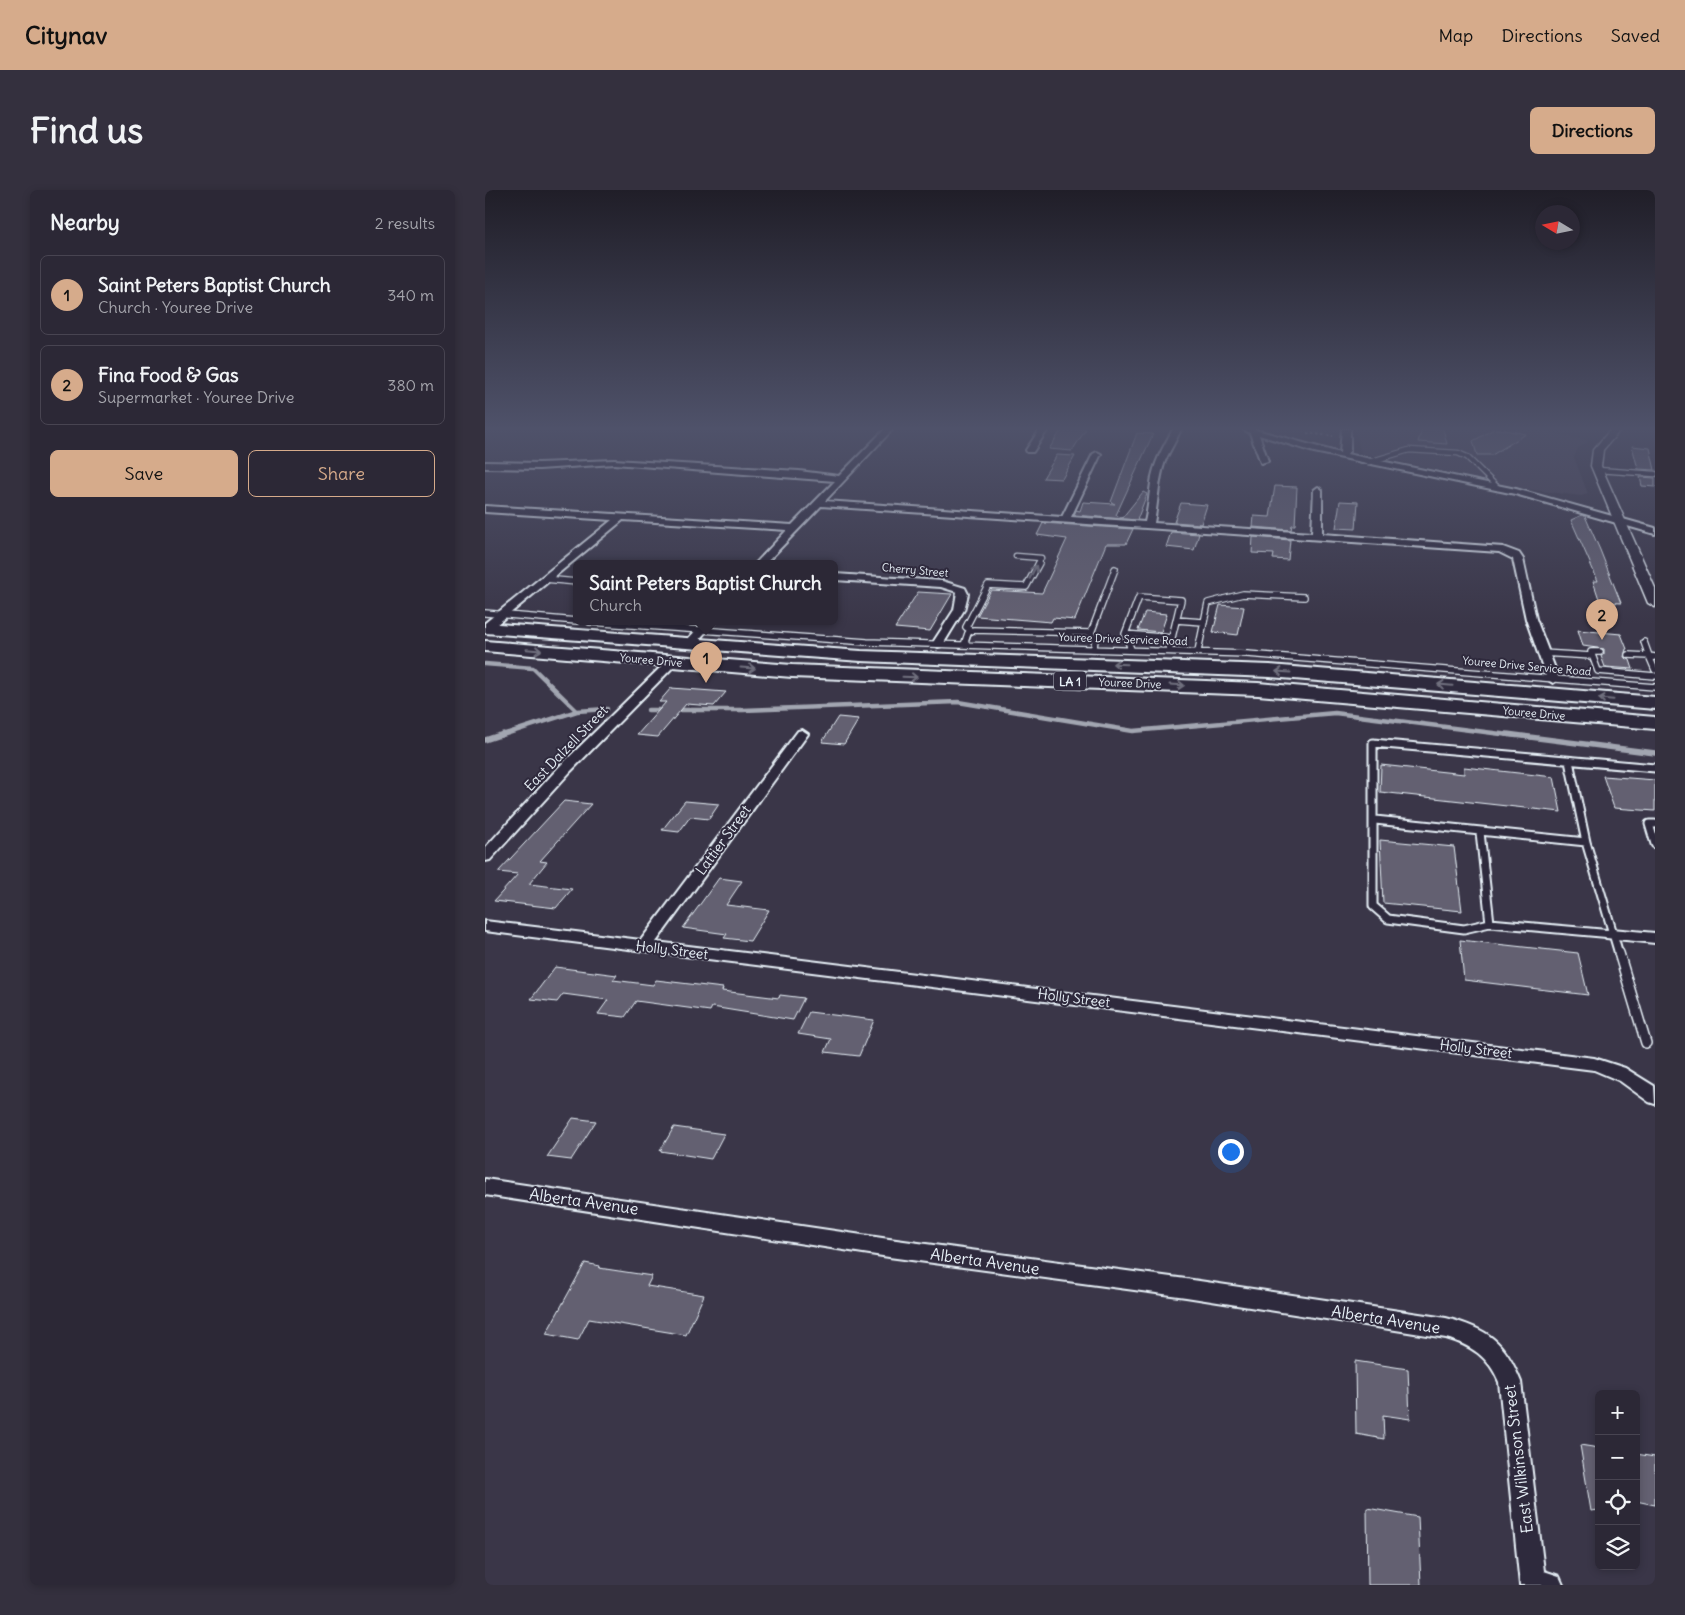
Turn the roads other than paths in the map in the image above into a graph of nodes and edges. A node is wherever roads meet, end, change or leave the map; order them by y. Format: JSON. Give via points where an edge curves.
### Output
{"nodes":[{"id":1,"x":827,"y":494,"type":"edge"},
{"id":2,"x":1078,"y":494,"type":"edge"},
{"id":3,"x":1155,"y":494,"type":"edge"},
{"id":4,"x":1318,"y":494,"type":"edge"},
{"id":5,"x":1520,"y":494,"type":"edge"},
{"id":6,"x":1608,"y":494,"type":"edge"},
{"id":7,"x":818,"y":503,"type":"junction"},
{"id":8,"x":485,"y":509,"type":"edge"},
{"id":9,"x":620,"y":518,"type":"junction"},
{"id":10,"x":1066,"y":519,"type":"junction"},
{"id":11,"x":1620,"y":522,"type":"junction"},
{"id":12,"x":1149,"y":524,"type":"junction"},
{"id":13,"x":794,"y":528,"type":"junction"},
{"id":14,"x":1655,"y":532,"type":"edge"},
{"id":15,"x":1317,"y":536,"type":"junction"},
{"id":16,"x":1017,"y":556,"type":"dead end"},
{"id":17,"x":764,"y":560,"type":"edge"},
{"id":18,"x":1115,"y":569,"type":"dead end"},
{"id":19,"x":838,"y":578,"type":"edge"},
{"id":20,"x":545,"y":580,"type":"junction"},
{"id":21,"x":573,"y":582,"type":"edge"},
{"id":22,"x":1304,"y":597,"type":"dead end"},
{"id":23,"x":1655,"y":603,"type":"edge"},
{"id":24,"x":503,"y":614,"type":"junction"},
{"id":25,"x":1176,"y":620,"type":"junction"},
{"id":26,"x":573,"y":621,"type":"edge"},
{"id":27,"x":1203,"y":622,"type":"junction"},
{"id":28,"x":610,"y":625,"type":"edge"},
{"id":29,"x":707,"y":625,"type":"edge"},
{"id":30,"x":485,"y":629,"type":"edge"},
{"id":31,"x":970,"y":630,"type":"junction"},
{"id":32,"x":1091,"y":633,"type":"junction"},
{"id":33,"x":1125,"y":634,"type":"junction"},
{"id":34,"x":695,"y":638,"type":"junction"},
{"id":35,"x":1172,"y":638,"type":"junction"},
{"id":36,"x":1644,"y":642,"type":"dead end"},
{"id":37,"x":937,"y":644,"type":"junction"},
{"id":38,"x":964,"y":645,"type":"junction"},
{"id":39,"x":1094,"y":648,"type":"junction"},
{"id":40,"x":1131,"y":649,"type":"junction"},
{"id":41,"x":1169,"y":650,"type":"junction"},
{"id":42,"x":1198,"y":652,"type":"junction"},
{"id":43,"x":1543,"y":652,"type":"junction"},
{"id":44,"x":1600,"y":652,"type":"dead end"},
{"id":45,"x":1628,"y":655,"type":"dead end"},
{"id":46,"x":1593,"y":656,"type":"junction"},
{"id":47,"x":1652,"y":657,"type":"edge"},
{"id":48,"x":672,"y":662,"type":"junction"},
{"id":49,"x":1655,"y":670,"type":"edge"},
{"id":50,"x":1621,"y":673,"type":"junction"},
{"id":51,"x":1655,"y":676,"type":"edge"},
{"id":52,"x":1553,"y":679,"type":"junction"},
{"id":53,"x":1626,"y":685,"type":"junction"},
{"id":54,"x":1655,"y":687,"type":"edge"},
{"id":55,"x":1655,"y":703,"type":"edge"},
{"id":56,"x":1655,"y":723,"type":"edge"},
{"id":57,"x":801,"y":734,"type":"dead end"},
{"id":58,"x":1569,"y":761,"type":"junction"},
{"id":59,"x":1655,"y":768,"type":"edge"},
{"id":60,"x":1375,"y":820,"type":"junction"},
{"id":61,"x":1655,"y":824,"type":"edge"},
{"id":62,"x":1481,"y":832,"type":"junction"},
{"id":63,"x":1586,"y":842,"type":"junction"},
{"id":64,"x":1655,"y":844,"type":"edge"},
{"id":65,"x":485,"y":857,"type":"edge"},
{"id":66,"x":1490,"y":923,"type":"junction"},
{"id":67,"x":485,"y":926,"type":"edge"},
{"id":68,"x":1613,"y":934,"type":"junction"},
{"id":69,"x":1655,"y":938,"type":"edge"},
{"id":70,"x":644,"y":947,"type":"junction"},
{"id":71,"x":1646,"y":1043,"type":"dead end"},
{"id":72,"x":1655,"y":1097,"type":"edge"},
{"id":73,"x":485,"y":1187,"type":"edge"},
{"id":74,"x":1482,"y":1342,"type":"joint"},
{"id":75,"x":1539,"y":1584,"type":"edge"}],
"edges":[{"from":1,"to":7,"type":"street"},
{"from":2,"to":10,"type":"street"},
{"from":3,"to":12,"type":"street"},
{"from":4,"to":15,"type":"street"},
{"from":5,"to":11,"type":"street"},
{"from":6,"to":11,"type":"street"},
{"from":7,"to":10,"type":"street"},
{"from":7,"to":13,"type":"street"},
{"from":8,"to":9,"type":"street"},
{"from":9,"to":13,"type":"street"},
{"from":9,"to":20,"type":"street"},
{"from":10,"to":12,"type":"street"},
{"from":11,"to":14,"type":"street"},
{"from":11,"to":23,"type":"street"},
{"from":12,"to":15,"type":"street"},
{"from":13,"to":17,"type":"street"},
{"from":15,"to":43,"type":"street","via":[[1505,550],[1516,555],[1531,619]]},
{"from":31,"to":16,"type":"lane","one_way":true,"via":[[966,627],[988,585],[1026,587],[1041,558]]},
{"from":18,"to":32,"type":"lane"},
{"from":19,"to":37,"type":"street","name":"Cherry Street","via":[[942,584],[961,590],[959,610]]},
{"from":20,"to":21,"type":"lane"},
{"from":20,"to":24,"type":"street"},
{"from":22,"to":27,"type":"lane","via":[[1249,593],[1222,596],[1207,603]]},
{"from":24,"to":26,"type":"lane"},
{"from":24,"to":30,"type":"street"},
{"from":24,"to":30,"type":"lane"},
{"from":25,"to":27,"type":"lane"},
{"from":25,"to":33,"type":"lane","via":[[1181,600],[1139,596]]},
{"from":25,"to":35,"type":"lane"},
{"from":27,"to":42,"type":"lane"},
{"from":28,"to":34,"type":"lane","name":"Youree Drive Service Road"},
{"from":29,"to":34,"type":"street"},
{"from":30,"to":34,"type":"main road","name":"Youree Drive","number":"LA 1"},
{"from":30,"to":48,"type":"main road","name":"Youree Drive","number":"LA 1","one_way":true},
{"from":31,"to":32,"type":"lane"},
{"from":31,"to":38,"type":"lane"},
{"from":32,"to":39,"type":"lane","via":[[1095,639]]},
{"from":33,"to":35,"type":"lane"},
{"from":33,"to":40,"type":"lane"},
{"from":34,"to":37,"type":"lane","name":"Youree Drive Service Road"},
{"from":34,"to":48,"type":"main road"},
{"from":55,"to":34,"type":"main road","name":"Youree Drive","number":"LA 1","one_way":true,"via":[[1270,671],[861,656]]},
{"from":35,"to":41,"type":"lane"},
{"from":36,"to":47,"type":"lane"},
{"from":37,"to":38,"type":"lane","name":"Youree Drive Service Road"},
{"from":38,"to":39,"type":"lane","name":"Youree Drive Service Road"},
{"from":39,"to":40,"type":"lane","name":"Youree Drive Service Road"},
{"from":40,"to":41,"type":"lane","name":"Youree Drive Service Road"},
{"from":41,"to":42,"type":"lane","name":"Youree Drive Service Road"},
{"from":42,"to":52,"type":"lane","name":"Youree Drive Service Road"},
{"from":43,"to":46,"type":"lane"},
{"from":43,"to":52,"type":"street"},
{"from":44,"to":46,"type":"lane","via":[[1591,652]]},
{"from":45,"to":47,"type":"lane"},
{"from":46,"to":50,"type":"lane","via":[[1598,671]]},
{"from":47,"to":49,"type":"lane"},
{"from":48,"to":56,"type":"main road","name":"Youree Drive","number":"LA 1","one_way":true,"via":[[866,676],[1258,689]]},
{"from":48,"to":65,"type":"street","name":"East Dalzell Street","via":[[565,769]]},
{"from":50,"to":51,"type":"lane"},
{"from":50,"to":53,"type":"lane"},
{"from":52,"to":53,"type":"lane","name":"Youree Drive Service Road"},
{"from":53,"to":54,"type":"lane","name":"Youree Drive Service Road"},
{"from":57,"to":70,"type":"street","name":"Lattier Street"},
{"from":58,"to":59,"type":"lane"},
{"from":58,"to":60,"type":"lane","via":[[1373,743]]},
{"from":58,"to":63,"type":"lane"},
{"from":60,"to":62,"type":"lane"},
{"from":60,"to":66,"type":"lane","via":[[1373,906],[1388,919],[1463,928]]},
{"from":61,"to":64,"type":"lane","via":[[1649,824]]},
{"from":62,"to":63,"type":"lane"},
{"from":62,"to":66,"type":"lane"},
{"from":63,"to":68,"type":"lane"},
{"from":66,"to":68,"type":"lane"},
{"from":67,"to":70,"type":"street","name":"Holly Street"},
{"from":68,"to":69,"type":"street"},
{"from":68,"to":71,"type":"lane"},
{"from":70,"to":72,"type":"street","name":"Holly Street","via":[[1594,1064],[1638,1082]]},
{"from":73,"to":74,"type":"street","name":"Alberta Avenue","via":[[1446,1328],[1469,1334]]},
{"from":74,"to":75,"type":"street","name":"East Wilkinson Street","via":[[1490,1347],[1505,1367],[1510,1382]]}]}
